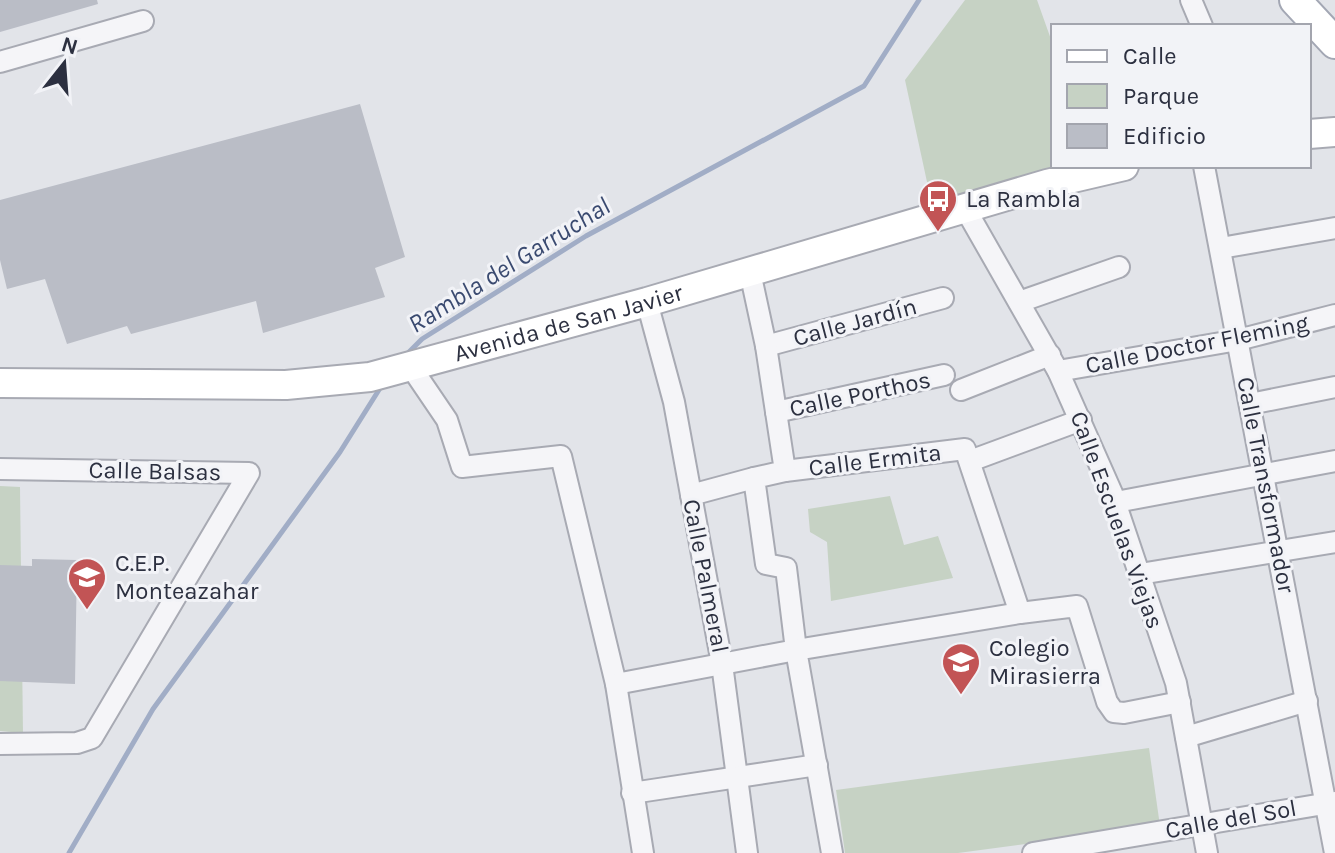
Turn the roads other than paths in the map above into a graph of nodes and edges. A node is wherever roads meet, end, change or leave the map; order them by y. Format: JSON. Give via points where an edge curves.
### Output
{"nodes":[{"id":1,"x":1191,"y":0,"type":"edge"},
{"id":2,"x":1294,"y":0,"type":"edge"},
{"id":3,"x":143,"y":21,"type":"dead end"},
{"id":4,"x":1201,"y":24,"type":"edge"},
{"id":5,"x":1300,"y":24,"type":"edge"},
{"id":6,"x":1335,"y":43,"type":"edge"},
{"id":7,"x":0,"y":62,"type":"edge"},
{"id":8,"x":1335,"y":132,"type":"edge"},
{"id":9,"x":1311,"y":134,"type":"edge"},
{"id":10,"x":1115,"y":168,"type":"edge"},
{"id":11,"x":1204,"y":168,"type":"edge"},
{"id":12,"x":966,"y":210,"type":"junction"},
{"id":13,"x":1335,"y":228,"type":"edge"},
{"id":14,"x":1221,"y":248,"type":"junction"},
{"id":15,"x":1119,"y":267,"type":"dead end"},
{"id":16,"x":750,"y":272,"type":"junction"},
{"id":17,"x":943,"y":298,"type":"dead end"},
{"id":18,"x":647,"y":302,"type":"junction"},
{"id":19,"x":1019,"y":302,"type":"junction"},
{"id":20,"x":1335,"y":315,"type":"edge"},
{"id":21,"x":1238,"y":340,"type":"junction"},
{"id":22,"x":766,"y":346,"type":"junction"},
{"id":23,"x":1054,"y":363,"type":"junction"},
{"id":24,"x":411,"y":367,"type":"junction"},
{"id":25,"x":944,"y":375,"type":"dead end"},
{"id":26,"x":0,"y":383,"type":"edge"},
{"id":27,"x":1335,"y":387,"type":"edge"},
{"id":28,"x":961,"y":390,"type":"dead end"},
{"id":29,"x":1250,"y":404,"type":"junction"},
{"id":30,"x":776,"y":412,"type":"junction"},
{"id":31,"x":1081,"y":420,"type":"junction"},
{"id":32,"x":968,"y":455,"type":"junction"},
{"id":33,"x":1335,"y":461,"type":"edge"},
{"id":34,"x":0,"y":469,"type":"edge"},
{"id":35,"x":785,"y":471,"type":"junction"},
{"id":36,"x":1264,"y":475,"type":"junction"},
{"id":37,"x":754,"y":478,"type":"junction"},
{"id":38,"x":691,"y":495,"type":"junction"},
{"id":39,"x":1116,"y":502,"type":"junction"},
{"id":40,"x":1335,"y":542,"type":"edge"},
{"id":41,"x":1279,"y":552,"type":"junction"},
{"id":42,"x":1140,"y":574,"type":"junction"},
{"id":43,"x":1020,"y":613,"type":"junction"},
{"id":44,"x":796,"y":650,"type":"junction"},
{"id":45,"x":722,"y":664,"type":"junction"},
{"id":46,"x":616,"y":684,"type":"junction"},
{"id":47,"x":1307,"y":701,"type":"junction"},
{"id":48,"x":1180,"y":702,"type":"junction"},
{"id":49,"x":1186,"y":737,"type":"junction"},
{"id":50,"x":0,"y":744,"type":"edge"},
{"id":51,"x":817,"y":765,"type":"junction"},
{"id":52,"x":736,"y":779,"type":"junction"},
{"id":53,"x":632,"y":793,"type":"junction"},
{"id":54,"x":1330,"y":802,"type":"edge"},
{"id":55,"x":1202,"y":824,"type":"junction"},
{"id":56,"x":643,"y":853,"type":"edge"},
{"id":57,"x":747,"y":853,"type":"edge"},
{"id":58,"x":832,"y":853,"type":"edge"},
{"id":59,"x":1033,"y":853,"type":"edge"},
{"id":60,"x":1207,"y":853,"type":"edge"},
{"id":61,"x":1335,"y":853,"type":"edge"}],
"edges":[{"from":1,"to":4,"type":"street"},
{"from":2,"to":5,"type":"main road"},
{"from":2,"to":6,"type":"main road"},
{"from":3,"to":7,"type":"street"},
{"from":8,"to":9,"type":"main road"},
{"from":10,"to":12,"type":"main road","name":"Avenida de San Javier"},
{"from":11,"to":14,"type":"street","name":"Calle Transformador"},
{"from":12,"to":16,"type":"main road","name":"Avenida de San Javier"},
{"from":12,"to":19,"type":"street","name":"Calle Escuelas Viejas"},
{"from":13,"to":14,"type":"street"},
{"from":14,"to":21,"type":"street","name":"Calle Transformador"},
{"from":15,"to":19,"type":"street"},
{"from":16,"to":18,"type":"main road","name":"Avenida de San Javier"},
{"from":16,"to":22,"type":"street"},
{"from":17,"to":22,"type":"street","name":"Calle Jardín"},
{"from":18,"to":24,"type":"main road","name":"Avenida de San Javier"},
{"from":18,"to":38,"type":"street","name":"Calle Palmeral","via":[[674,402]]},
{"from":19,"to":23,"type":"street","name":"Calle Escuelas Viejas"},
{"from":20,"to":21,"type":"street","name":"Calle Doctor Fleming"},
{"from":21,"to":23,"type":"street","name":"Calle Doctor Fleming"},
{"from":21,"to":29,"type":"street","name":"Calle Transformador"},
{"from":22,"to":30,"type":"street"},
{"from":23,"to":28,"type":"street","name":"Calle Doctor Fleming"},
{"from":23,"to":31,"type":"street","name":"Calle Escuelas Viejas"},
{"from":24,"to":26,"type":"main road","name":"Avenida de San Javier","via":[[350,380],[286,385]]},
{"from":24,"to":46,"type":"street","via":[[447,420],[462,467],[561,456]]},
{"from":25,"to":30,"type":"street","name":"Calle Porthos"},
{"from":27,"to":29,"type":"street"},
{"from":29,"to":36,"type":"street","name":"Calle Transformador"},
{"from":30,"to":35,"type":"street"},
{"from":31,"to":32,"type":"street","name":"Calle Ermita"},
{"from":31,"to":39,"type":"street","name":"Calle Escuelas Viejas"},
{"from":32,"to":35,"type":"street","name":"Calle Ermita"},
{"from":32,"to":43,"type":"street"},
{"from":33,"to":36,"type":"street"},
{"from":34,"to":50,"type":"street","name":"Calle Balsas","via":[[249,473],[96,732],[85,742]]},
{"from":35,"to":37,"type":"street","name":"Calle Ermita"},
{"from":36,"to":39,"type":"street"},
{"from":36,"to":41,"type":"street","name":"Calle Transformador"},
{"from":37,"to":38,"type":"street","name":"Calle Ermita"},
{"from":37,"to":44,"type":"street","via":[[766,564],[786,568]]},
{"from":38,"to":45,"type":"street","name":"Calle Palmeral"},
{"from":39,"to":42,"type":"street","name":"Calle Escuelas Viejas"},
{"from":40,"to":41,"type":"street"},
{"from":41,"to":42,"type":"street"},
{"from":41,"to":47,"type":"street","name":"Calle Transformador"},
{"from":42,"to":48,"type":"street","name":"Calle Escuelas Viejas"},
{"from":43,"to":44,"type":"street"},
{"from":43,"to":48,"type":"street","via":[[1077,606],[1114,712]]},
{"from":44,"to":45,"type":"street"},
{"from":44,"to":51,"type":"street"},
{"from":45,"to":46,"type":"street"},
{"from":45,"to":52,"type":"street","name":"Calle Palmeral"},
{"from":46,"to":53,"type":"street"},
{"from":47,"to":49,"type":"street"},
{"from":47,"to":54,"type":"street","name":"Calle Transformador"},
{"from":48,"to":49,"type":"street","name":"Calle Escuelas Viejas"},
{"from":49,"to":55,"type":"street","name":"Calle Escuelas Viejas"},
{"from":51,"to":52,"type":"street"},
{"from":51,"to":58,"type":"street"},
{"from":52,"to":53,"type":"street"},
{"from":52,"to":57,"type":"street","name":"Calle Palmeral"},
{"from":53,"to":56,"type":"street"},
{"from":54,"to":55,"type":"street","name":"Calle del Sol"},
{"from":54,"to":61,"type":"street","name":"Calle Transformador"},
{"from":55,"to":59,"type":"street","name":"Calle del Sol"},
{"from":55,"to":60,"type":"street","name":"Calle Escuelas Viejas"}]}
